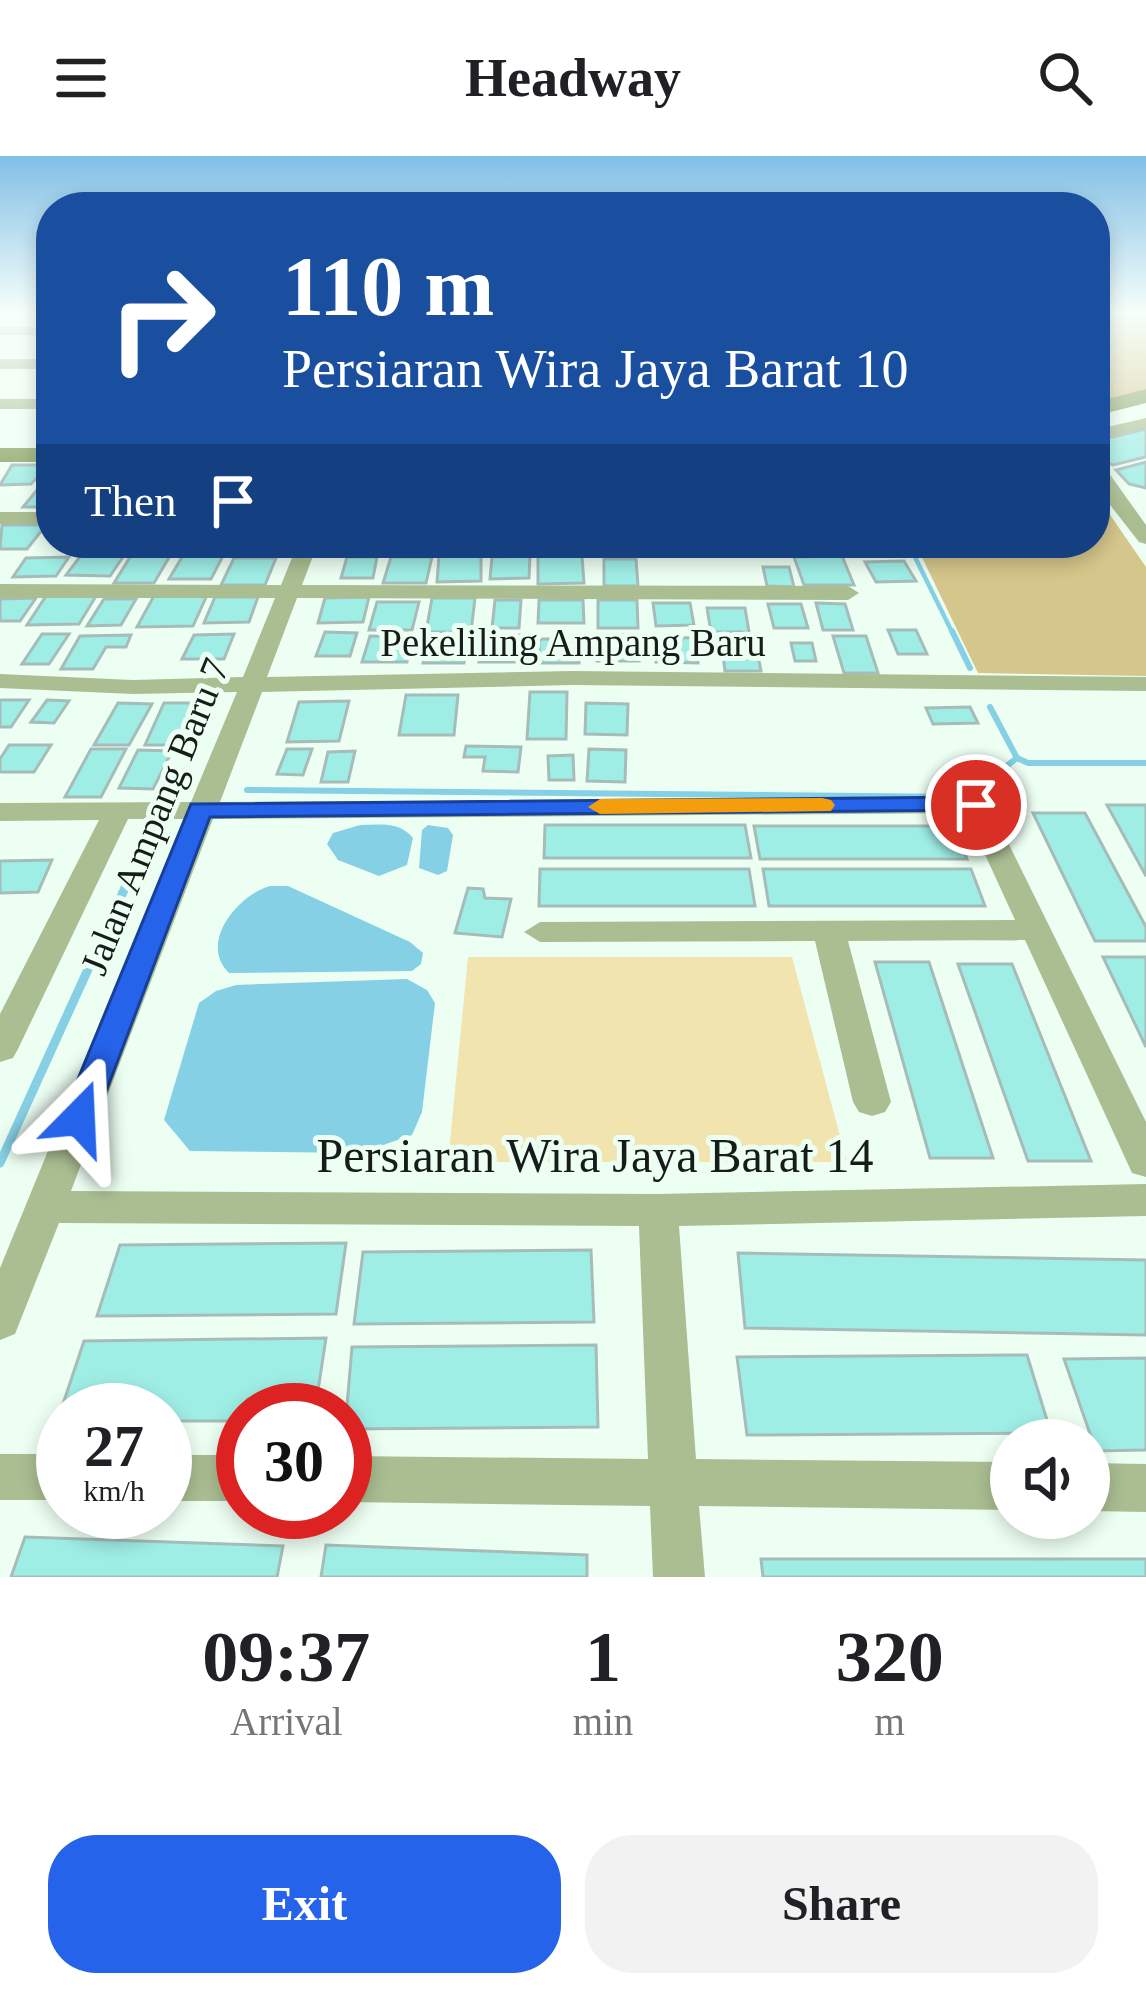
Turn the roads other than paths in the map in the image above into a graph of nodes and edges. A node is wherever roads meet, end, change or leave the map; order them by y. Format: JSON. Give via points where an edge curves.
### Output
{"nodes":[{"id":1,"x":1146,"y":396,"type":"edge"},
{"id":2,"x":0,"y":404,"type":"edge"},
{"id":3,"x":36,"y":404,"type":"edge"},
{"id":4,"x":1110,"y":405,"type":"edge"},
{"id":5,"x":1146,"y":407,"type":"edge"},
{"id":6,"x":1110,"y":416,"type":"edge"},
{"id":7,"x":1146,"y":423,"type":"edge"},
{"id":8,"x":1110,"y":431,"type":"edge"},
{"id":9,"x":0,"y":455,"type":"edge"},
{"id":10,"x":36,"y":455,"type":"edge"},
{"id":11,"x":1110,"y":494,"type":"edge"},
{"id":12,"x":1110,"y":498,"type":"edge"},
{"id":13,"x":1146,"y":500,"type":"edge"},
{"id":14,"x":0,"y":518,"type":"edge"},
{"id":15,"x":36,"y":518,"type":"edge"},
{"id":16,"x":1146,"y":538,"type":"edge"},
{"id":17,"x":303,"y":558,"type":"edge"},
{"id":18,"x":0,"y":591,"type":"edge"},
{"id":19,"x":291,"y":592,"type":"junction"},
{"id":20,"x":848,"y":593,"type":"dead end"},
{"id":21,"x":0,"y":681,"type":"edge"},
{"id":22,"x":253,"y":681,"type":"junction"},
{"id":23,"x":1146,"y":684,"type":"edge"},
{"id":24,"x":200,"y":809,"type":"junction"},
{"id":25,"x":0,"y":812,"type":"edge"},
{"id":26,"x":117,"y":812,"type":"junction"},
{"id":27,"x":1034,"y":930,"type":"junction"},
{"id":28,"x":829,"y":931,"type":"junction"},
{"id":29,"x":540,"y":932,"type":"dead end"},
{"id":30,"x":0,"y":1049,"type":"edge"},
{"id":31,"x":872,"y":1102,"type":"dead end"},
{"id":32,"x":1146,"y":1162,"type":"edge"},
{"id":33,"x":1146,"y":1200,"type":"edge"},
{"id":34,"x":45,"y":1207,"type":"junction"},
{"id":35,"x":658,"y":1210,"type":"junction"},
{"id":36,"x":0,"y":1321,"type":"edge"},
{"id":37,"x":0,"y":1477,"type":"edge"},
{"id":38,"x":36,"y":1477,"type":"edge"},
{"id":39,"x":372,"y":1479,"type":"edge"},
{"id":40,"x":674,"y":1480,"type":"junction"},
{"id":41,"x":990,"y":1486,"type":"edge"},
{"id":42,"x":1110,"y":1487,"type":"edge"},
{"id":43,"x":1146,"y":1488,"type":"edge"},
{"id":44,"x":679,"y":1577,"type":"edge"}],
"edges":[{"from":1,"to":4,"type":"main road"},
{"from":2,"to":3,"type":"street"},
{"from":5,"to":6,"type":"main road"},
{"from":7,"to":8,"type":"street"},
{"from":9,"to":10,"type":"main road"},
{"from":11,"to":13,"type":"street"},
{"from":12,"to":16,"type":"street"},
{"from":14,"to":15,"type":"street"},
{"from":17,"to":19,"type":"street","name":"Jalan Ampang Baru 7"},
{"from":18,"to":19,"type":"street"},
{"from":19,"to":20,"type":"street"},
{"from":19,"to":22,"type":"street","name":"Jalan Ampang Baru 7"},
{"from":21,"to":22,"type":"street","name":"Pekeliling Ampang Baru"},
{"from":22,"to":23,"type":"street","name":"Pekeliling Ampang Baru"},
{"from":22,"to":24,"type":"street","name":"Jalan Ampang Baru 7"},
{"from":24,"to":26,"type":"street"},
{"from":24,"to":27,"type":"street","via":[[976,805]]},
{"from":24,"to":34,"type":"street","name":"Jalan Ampang Baru 7"},
{"from":25,"to":26,"type":"street"},
{"from":26,"to":30,"type":"street"},
{"from":27,"to":28,"type":"street"},
{"from":27,"to":32,"type":"street"},
{"from":28,"to":29,"type":"street"},
{"from":28,"to":31,"type":"street"},
{"from":33,"to":35,"type":"street","name":"Persiaran Wira Jaya Barat 14"},
{"from":34,"to":35,"type":"street","name":"Persiaran Wira Jaya Barat 14"},
{"from":34,"to":36,"type":"street","name":"Jalan Ampang Baru 7"},
{"from":35,"to":40,"type":"street"},
{"from":37,"to":38,"type":"street"},
{"from":39,"to":40,"type":"street"},
{"from":40,"to":41,"type":"street"},
{"from":40,"to":44,"type":"street"},
{"from":42,"to":43,"type":"street"}]}
